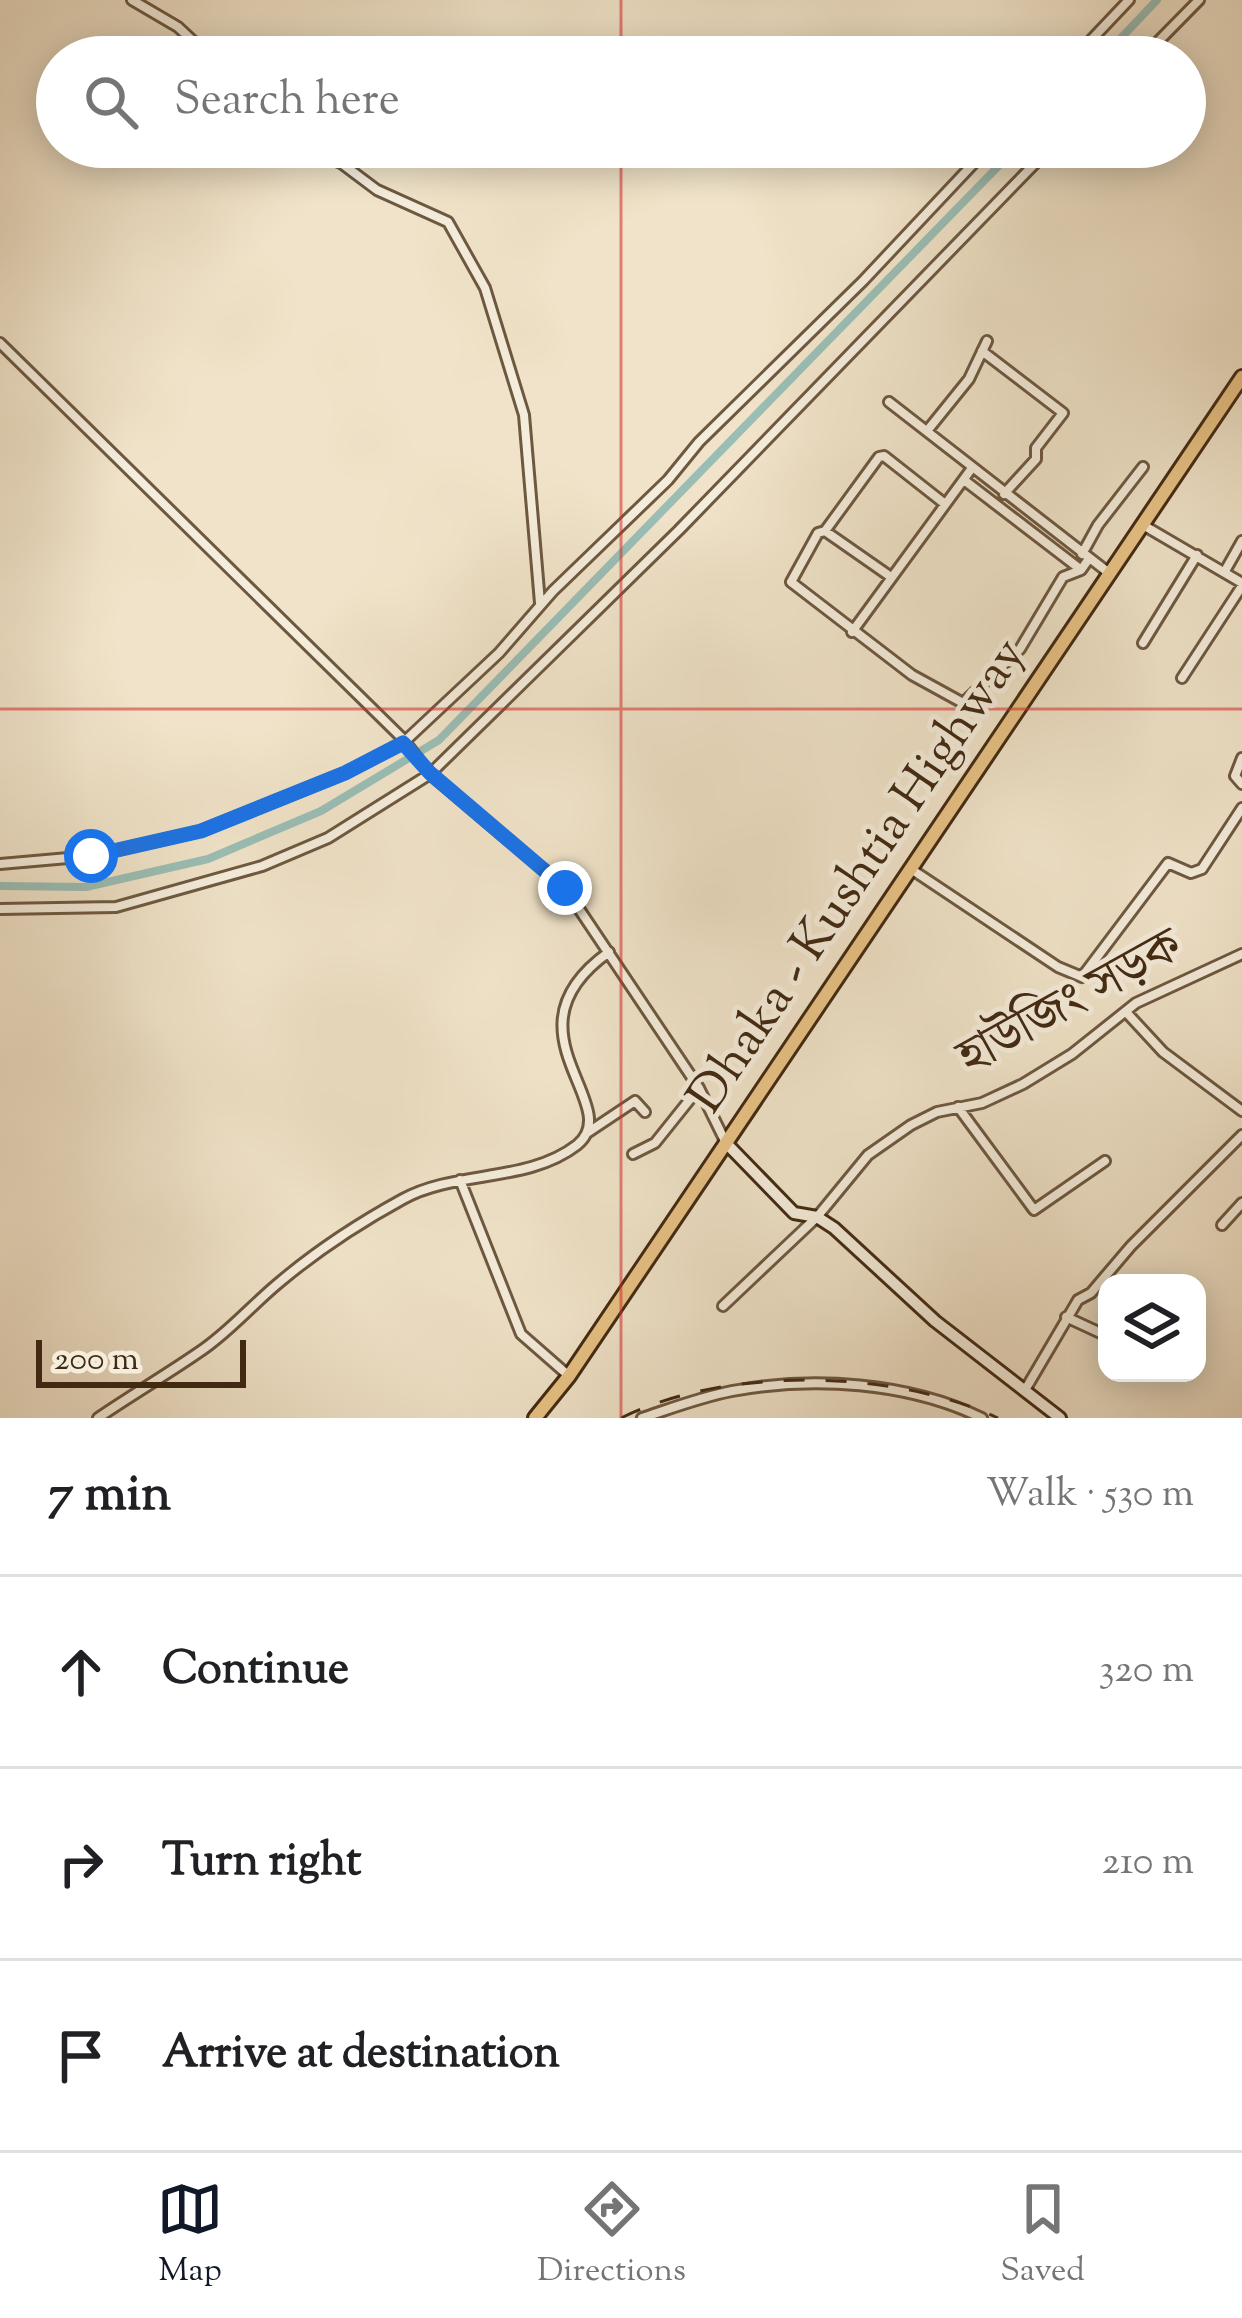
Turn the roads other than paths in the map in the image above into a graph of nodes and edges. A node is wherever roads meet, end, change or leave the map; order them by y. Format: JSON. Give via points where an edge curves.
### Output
{"nodes":[{"id":1,"x":132,"y":0,"type":"edge"},
{"id":2,"x":1129,"y":0,"type":"edge"},
{"id":3,"x":1198,"y":0,"type":"edge"},
{"id":4,"x":187,"y":36,"type":"edge"},
{"id":5,"x":1095,"y":36,"type":"edge"},
{"id":6,"x":1163,"y":36,"type":"edge"},
{"id":7,"x":348,"y":168,"type":"edge"},
{"id":8,"x":969,"y":168,"type":"edge"},
{"id":9,"x":1031,"y":168,"type":"edge"},
{"id":10,"x":0,"y":343,"type":"edge"},
{"id":11,"x":1242,"y":377,"type":"edge"},
{"id":12,"x":889,"y":402,"type":"dead end"},
{"id":13,"x":927,"y":431,"type":"junction"},
{"id":14,"x":1143,"y":467,"type":"dead end"},
{"id":15,"x":972,"y":468,"type":"junction"},
{"id":16,"x":964,"y":480,"type":"junction"},
{"id":17,"x":1004,"y":494,"type":"junction"},
{"id":18,"x":945,"y":504,"type":"junction"},
{"id":19,"x":1143,"y":525,"type":"junction"},
{"id":20,"x":826,"y":531,"type":"junction"},
{"id":21,"x":1242,"y":541,"type":"edge"},
{"id":22,"x":1196,"y":555,"type":"junction"},
{"id":23,"x":1085,"y":557,"type":"junction"},
{"id":24,"x":1081,"y":570,"type":"junction"},
{"id":25,"x":1225,"y":571,"type":"junction"},
{"id":26,"x":1110,"y":574,"type":"junction"},
{"id":27,"x":891,"y":577,"type":"junction"},
{"id":28,"x":1242,"y":584,"type":"edge"},
{"id":29,"x":540,"y":606,"type":"junction"},
{"id":30,"x":852,"y":632,"type":"junction"},
{"id":31,"x":1143,"y":643,"type":"dead end"},
{"id":32,"x":1182,"y":678,"type":"dead end"},
{"id":33,"x":403,"y":743,"type":"junction"},
{"id":34,"x":1242,"y":758,"type":"edge"},
{"id":35,"x":430,"y":773,"type":"junction"},
{"id":36,"x":1242,"y":784,"type":"edge"},
{"id":37,"x":1242,"y":808,"type":"edge"},
{"id":38,"x":0,"y":865,"type":"edge"},
{"id":39,"x":911,"y":869,"type":"junction"},
{"id":40,"x":0,"y":909,"type":"edge"},
{"id":41,"x":609,"y":952,"type":"junction"},
{"id":42,"x":1242,"y":954,"type":"edge"},
{"id":43,"x":1126,"y":1012,"type":"junction"},
{"id":44,"x":699,"y":1088,"type":"junction"},
{"id":45,"x":958,"y":1107,"type":"junction"},
{"id":46,"x":1242,"y":1111,"type":"edge"},
{"id":47,"x":645,"y":1112,"type":"dead end"},
{"id":48,"x":585,"y":1133,"type":"junction"},
{"id":49,"x":1242,"y":1135,"type":"edge"},
{"id":50,"x":726,"y":1143,"type":"junction"},
{"id":51,"x":634,"y":1154,"type":"dead end"},
{"id":52,"x":1105,"y":1161,"type":"dead end"},
{"id":53,"x":460,"y":1180,"type":"junction"},
{"id":54,"x":1242,"y":1203,"type":"edge"},
{"id":55,"x":817,"y":1217,"type":"junction"},
{"id":56,"x":1222,"y":1225,"type":"dead end"},
{"id":57,"x":723,"y":1306,"type":"dead end"},
{"id":58,"x":1066,"y":1317,"type":"junction"},
{"id":59,"x":1098,"y":1332,"type":"edge"},
{"id":60,"x":569,"y":1376,"type":"junction"},
{"id":61,"x":1024,"y":1391,"type":"junction"},
{"id":62,"x":98,"y":1418,"type":"edge"},
{"id":63,"x":535,"y":1418,"type":"edge"},
{"id":64,"x":642,"y":1418,"type":"edge"},
{"id":65,"x":982,"y":1418,"type":"edge"},
{"id":66,"x":1060,"y":1418,"type":"edge"}],
"edges":[{"from":1,"to":4,"type":"street"},
{"from":2,"to":5,"type":"street"},
{"from":3,"to":6,"type":"street"},
{"from":7,"to":29,"type":"street","via":[[448,222],[485,288],[524,415]]},
{"from":8,"to":29,"type":"street"},
{"from":9,"to":35,"type":"street"},
{"from":10,"to":33,"type":"street"},
{"from":11,"to":19,"type":"main road","name":"Dhaka - Kushtia Highway"},
{"from":12,"to":13,"type":"street"},
{"from":13,"to":15,"type":"street"},
{"from":13,"to":17,"type":"street","via":[[984,346],[1064,413]]},
{"from":14,"to":23,"type":"street","via":[[1098,525]]},
{"from":15,"to":16,"type":"street"},
{"from":15,"to":17,"type":"street"},
{"from":16,"to":18,"type":"street"},
{"from":16,"to":24,"type":"street"},
{"from":17,"to":23,"type":"street"},
{"from":18,"to":20,"type":"street","via":[[879,457]]},
{"from":18,"to":27,"type":"street"},
{"from":19,"to":22,"type":"street"},
{"from":19,"to":26,"type":"main road","name":"Dhaka - Kushtia Highway"},
{"from":20,"to":27,"type":"street"},
{"from":20,"to":30,"type":"street","via":[[791,583]]},
{"from":21,"to":25,"type":"street"},
{"from":22,"to":25,"type":"street"},
{"from":22,"to":31,"type":"street"},
{"from":23,"to":24,"type":"street"},
{"from":23,"to":26,"type":"street"},
{"from":24,"to":30,"type":"street","via":[[1063,577],[1020,649],[963,703]]},
{"from":25,"to":28,"type":"street"},
{"from":26,"to":39,"type":"main road","name":"Dhaka - Kushtia Highway"},
{"from":27,"to":30,"type":"street"},
{"from":28,"to":32,"type":"street"},
{"from":29,"to":33,"type":"street"},
{"from":33,"to":35,"type":"street"},
{"from":33,"to":38,"type":"street","via":[[201,831],[91,856]]},
{"from":34,"to":36,"type":"street","via":[[1235,776]]},
{"from":35,"to":40,"type":"street","via":[[328,838],[262,866],[116,908]]},
{"from":35,"to":41,"type":"street","via":[[565,888]]},
{"from":37,"to":39,"type":"street","via":[[1202,868],[1168,863],[1082,977]]},
{"from":39,"to":50,"type":"main road","name":"Dhaka - Kushtia Highway"},
{"from":41,"to":44,"type":"street"},
{"from":41,"to":48,"type":"street","via":[[562,1005],[566,1047],[589,1112]]},
{"from":42,"to":43,"type":"street","name":"হাউজিং সড়ক"},
{"from":43,"to":45,"type":"street","name":"হাউজিং সড়ক","via":[[1023,1084]]},
{"from":43,"to":46,"type":"street","via":[[1163,1052]]},
{"from":44,"to":50,"type":"street"},
{"from":44,"to":51,"type":"street","via":[[655,1143]]},
{"from":45,"to":52,"type":"street","via":[[1034,1210]]},
{"from":45,"to":55,"type":"street","name":"হাউজিং সড়ক","via":[[868,1155]]},
{"from":47,"to":48,"type":"street","via":[[635,1101]]},
{"from":48,"to":53,"type":"street","via":[[537,1163]]},
{"from":49,"to":58,"type":"street"},
{"from":50,"to":55,"type":"main road","via":[[794,1214]]},
{"from":50,"to":60,"type":"main road","name":"Dhaka - Kushtia Highway"},
{"from":53,"to":60,"type":"street","via":[[521,1334]]},
{"from":53,"to":62,"type":"street","via":[[406,1197],[310,1258],[204,1348]]},
{"from":54,"to":56,"type":"street"},
{"from":55,"to":57,"type":"street","name":"হাউজিং সড়ক"},
{"from":55,"to":61,"type":"main road"},
{"from":58,"to":59,"type":"street"},
{"from":58,"to":61,"type":"street"},
{"from":60,"to":63,"type":"main road","name":"Dhaka - Kushtia Highway"},
{"from":61,"to":66,"type":"main road"},
{"from":64,"to":65,"type":"street","via":[[731,1391],[825,1385],[932,1397]]}]}
